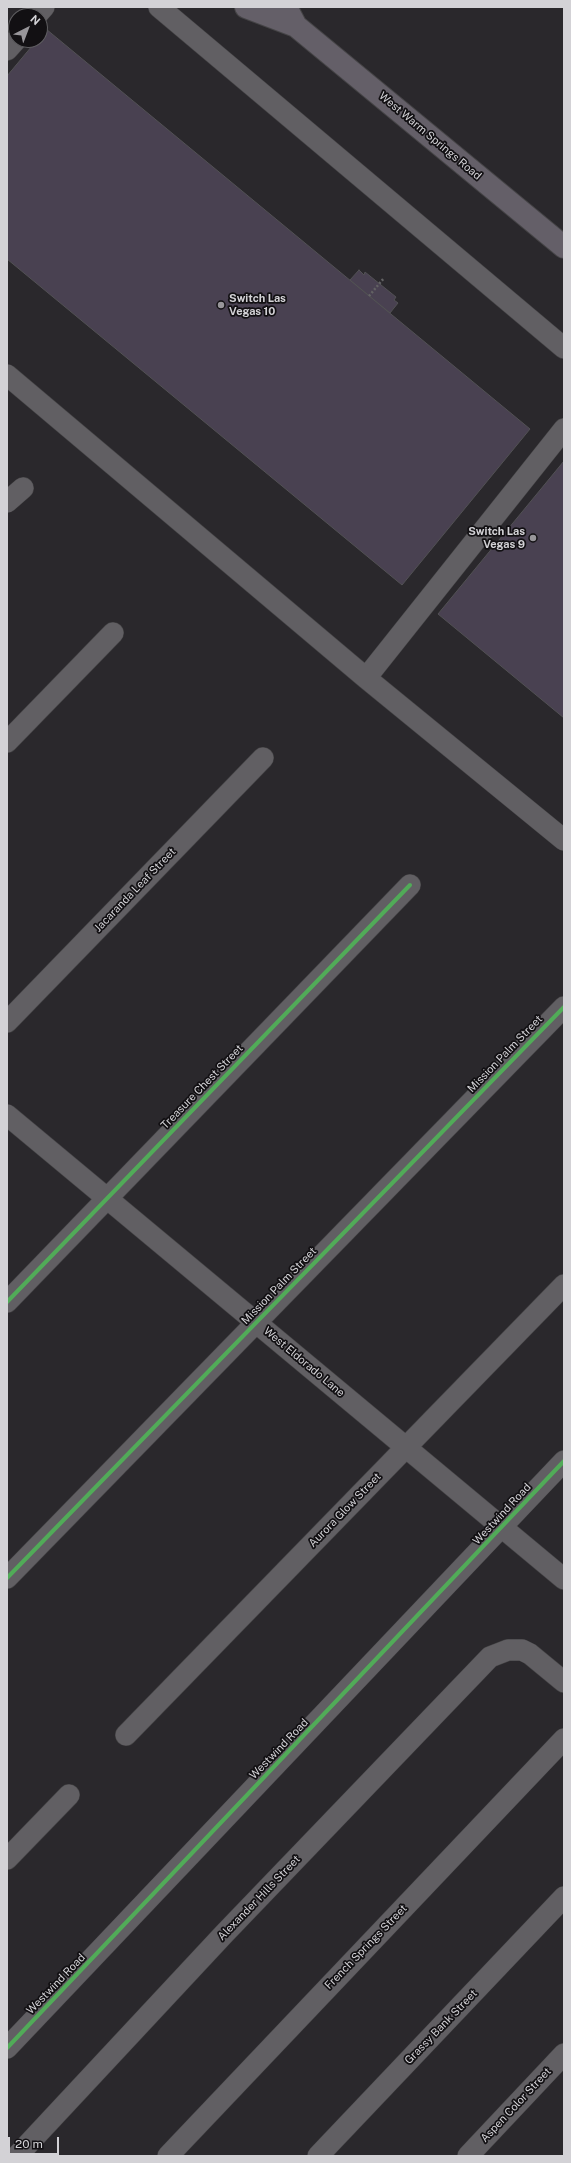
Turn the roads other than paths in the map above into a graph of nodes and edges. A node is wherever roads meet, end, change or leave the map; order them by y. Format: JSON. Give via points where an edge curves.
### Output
{"nodes":[{"id":1,"x":160,"y":7,"type":"edge"},
{"id":2,"x":246,"y":7,"type":"edge"},
{"id":3,"x":286,"y":7,"type":"edge"},
{"id":4,"x":296,"y":26,"type":"junction"},
{"id":5,"x":564,"y":247,"type":"edge"},
{"id":6,"x":564,"y":348,"type":"edge"},
{"id":7,"x":7,"y":375,"type":"edge"},
{"id":8,"x":564,"y":429,"type":"edge"},
{"id":9,"x":23,"y":488,"type":"dead end"},
{"id":10,"x":7,"y":502,"type":"edge"},
{"id":11,"x":113,"y":633,"type":"dead end"},
{"id":12,"x":366,"y":678,"type":"junction"},
{"id":13,"x":7,"y":742,"type":"edge"},
{"id":14,"x":263,"y":758,"type":"dead end"},
{"id":15,"x":564,"y":840,"type":"edge"},
{"id":16,"x":410,"y":885,"type":"dead end"},
{"id":17,"x":564,"y":1007,"type":"edge"},
{"id":18,"x":7,"y":1022,"type":"edge"},
{"id":19,"x":7,"y":1115,"type":"edge"},
{"id":20,"x":107,"y":1198,"type":"junction"},
{"id":21,"x":564,"y":1285,"type":"edge"},
{"id":22,"x":7,"y":1302,"type":"edge"},
{"id":23,"x":256,"y":1322,"type":"junction"},
{"id":24,"x":405,"y":1447,"type":"junction"},
{"id":25,"x":564,"y":1461,"type":"edge"},
{"id":26,"x":502,"y":1527,"type":"junction"},
{"id":27,"x":7,"y":1578,"type":"edge"},
{"id":28,"x":564,"y":1578,"type":"edge"},
{"id":29,"x":564,"y":1682,"type":"edge"},
{"id":30,"x":126,"y":1735,"type":"dead end"},
{"id":31,"x":564,"y":1739,"type":"edge"},
{"id":32,"x":69,"y":1795,"type":"dead end"},
{"id":33,"x":7,"y":1858,"type":"edge"},
{"id":34,"x":564,"y":1897,"type":"edge"},
{"id":35,"x":7,"y":2048,"type":"edge"},
{"id":36,"x":564,"y":2054,"type":"edge"},
{"id":37,"x":17,"y":2156,"type":"edge"},
{"id":38,"x":168,"y":2156,"type":"edge"},
{"id":39,"x":318,"y":2156,"type":"edge"},
{"id":40,"x":468,"y":2156,"type":"edge"}],
"edges":[{"from":1,"to":6,"type":"street"},
{"from":2,"to":4,"type":"main road","name":"West Warm Springs Road"},
{"from":3,"to":4,"type":"main road","name":"West Warm Springs Road"},
{"from":4,"to":5,"type":"main road","name":"West Warm Springs Road"},
{"from":7,"to":12,"type":"street"},
{"from":8,"to":12,"type":"street"},
{"from":9,"to":10,"type":"street"},
{"from":11,"to":13,"type":"street"},
{"from":12,"to":15,"type":"street"},
{"from":14,"to":18,"type":"street","name":"Jacaranda Leaf Street"},
{"from":16,"to":20,"type":"street","name":"Treasure Chest Street"},
{"from":17,"to":23,"type":"street","name":"Mission Palm Street"},
{"from":19,"to":20,"type":"street","name":"West Eldorado Lane"},
{"from":20,"to":22,"type":"street","name":"Treasure Chest Street"},
{"from":20,"to":23,"type":"street","name":"West Eldorado Lane"},
{"from":21,"to":24,"type":"street","name":"Aurora Glow Street"},
{"from":23,"to":24,"type":"street","name":"West Eldorado Lane"},
{"from":23,"to":27,"type":"street","name":"Mission Palm Street"},
{"from":24,"to":26,"type":"street","name":"West Eldorado Lane"},
{"from":24,"to":30,"type":"street","name":"Aurora Glow Street"},
{"from":25,"to":26,"type":"street","name":"Westwind Road"},
{"from":26,"to":28,"type":"street","name":"West Eldorado Lane"},
{"from":26,"to":35,"type":"street","name":"Westwind Road"},
{"from":29,"to":37,"type":"street","name":"Alexander Hills Street","via":[[522,1650],[508,1650],[490,1657],[224,1934]]},
{"from":31,"to":38,"type":"street","name":"French Springs Street"},
{"from":32,"to":33,"type":"street"},
{"from":34,"to":39,"type":"street","name":"Grassy Bank Street"},
{"from":36,"to":40,"type":"street","name":"Aspen Color Street"}]}
